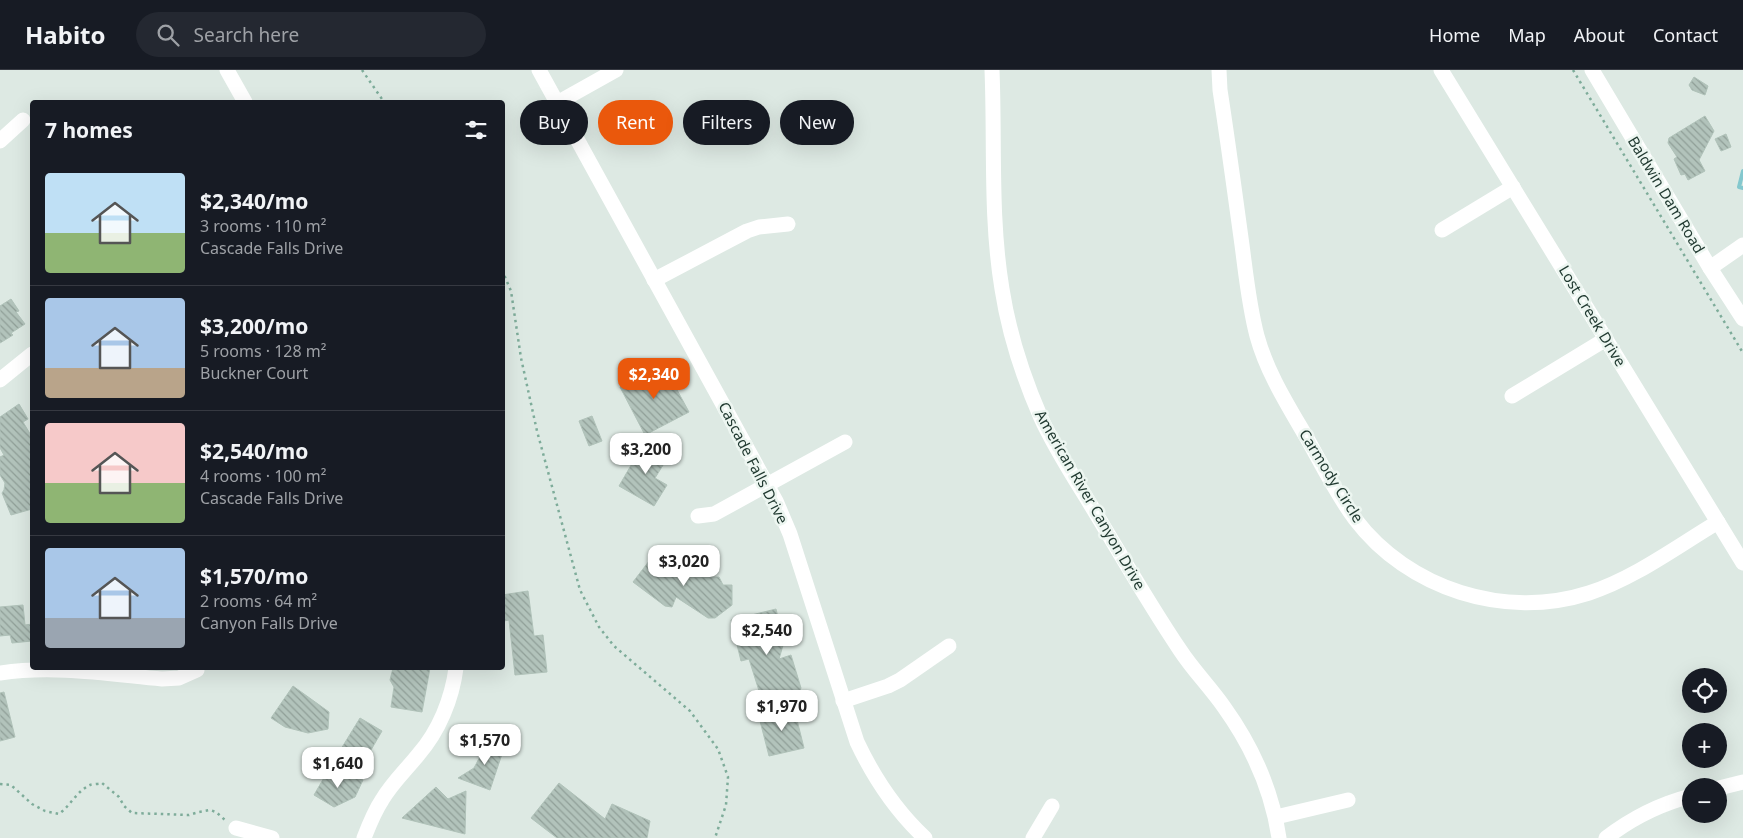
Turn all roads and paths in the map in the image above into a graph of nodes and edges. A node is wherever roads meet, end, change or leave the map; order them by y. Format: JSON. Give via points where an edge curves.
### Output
{"nodes":[{"id":1,"x":227,"y":70,"type":"edge"},
{"id":2,"x":362,"y":70,"type":"edge"},
{"id":3,"x":539,"y":70,"type":"edge"},
{"id":4,"x":616,"y":70,"type":"edge"},
{"id":5,"x":992,"y":70,"type":"edge"},
{"id":6,"x":1220,"y":70,"type":"edge"},
{"id":7,"x":1442,"y":70,"type":"edge"},
{"id":8,"x":1573,"y":70,"type":"edge"},
{"id":9,"x":1592,"y":70,"type":"edge"},
{"id":10,"x":244,"y":100,"type":"edge"},
{"id":11,"x":383,"y":100,"type":"edge"},
{"id":12,"x":555,"y":100,"type":"edge"},
{"id":13,"x":562,"y":100,"type":"edge"},
{"id":14,"x":23,"y":120,"type":"dead end"},
{"id":15,"x":0,"y":141,"type":"edge"},
{"id":16,"x":580,"y":145,"type":"edge"},
{"id":17,"x":1513,"y":187,"type":"junction"},
{"id":18,"x":788,"y":224,"type":"dead end"},
{"id":19,"x":1442,"y":230,"type":"dead end"},
{"id":20,"x":1743,"y":245,"type":"edge"},
{"id":21,"x":1710,"y":268,"type":"junction"},
{"id":22,"x":505,"y":277,"type":"edge"},
{"id":23,"x":654,"y":280,"type":"junction"},
{"id":24,"x":1743,"y":319,"type":"edge"},
{"id":25,"x":1606,"y":339,"type":"junction"},
{"id":26,"x":1743,"y":352,"type":"edge"},
{"id":27,"x":30,"y":362,"type":"edge"},
{"id":28,"x":0,"y":380,"type":"edge"},
{"id":29,"x":1512,"y":396,"type":"dead end"},
{"id":30,"x":845,"y":442,"type":"dead end"},
{"id":31,"x":767,"y":485,"type":"junction"},
{"id":32,"x":698,"y":516,"type":"dead end"},
{"id":33,"x":1718,"y":522,"type":"junction"},
{"id":34,"x":1743,"y":563,"type":"edge"},
{"id":35,"x":949,"y":646,"type":"dead end"},
{"id":36,"x":30,"y":670,"type":"edge"},
{"id":37,"x":75,"y":670,"type":"edge"},
{"id":38,"x":197,"y":670,"type":"dead end"},
{"id":39,"x":456,"y":670,"type":"edge"},
{"id":40,"x":129,"y":672,"type":"edge"},
{"id":41,"x":0,"y":673,"type":"edge"},
{"id":42,"x":843,"y":701,"type":"junction"},
{"id":43,"x":1743,"y":782,"type":"edge"},
{"id":44,"x":0,"y":784,"type":"edge"},
{"id":45,"x":1727,"y":786,"type":"edge"},
{"id":46,"x":1682,"y":799,"type":"edge"},
{"id":47,"x":1348,"y":800,"type":"dead end"},
{"id":48,"x":1052,"y":806,"type":"dead end"},
{"id":49,"x":1276,"y":817,"type":"junction"},
{"id":50,"x":236,"y":828,"type":"joint"},
{"id":51,"x":272,"y":838,"type":"edge"},
{"id":52,"x":364,"y":838,"type":"edge"},
{"id":53,"x":715,"y":838,"type":"edge"},
{"id":54,"x":925,"y":838,"type":"edge"},
{"id":55,"x":1034,"y":838,"type":"edge"},
{"id":56,"x":1280,"y":838,"type":"edge"},
{"id":57,"x":1606,"y":838,"type":"edge"}],
"edges":[{"from":1,"to":10,"type":"street"},
{"from":2,"to":11,"type":"path"},
{"from":3,"to":12,"type":"street","name":"Cascade Falls Drive"},
{"from":4,"to":13,"type":"street"},
{"from":5,"to":49,"type":"street","name":"American River Canyon Drive","via":[[997,255],[1008,322],[1028,388],[1058,450],[1160,622],[1241,732],[1266,784]]},
{"from":6,"to":33,"type":"street","name":"Carmody Circle","via":[[1220,90],[1250,299],[1260,346],[1275,382],[1343,501],[1387,552],[1414,572],[1455,591],[1499,601],[1543,602],[1608,586]]},
{"from":7,"to":17,"type":"street","name":"Lost Creek Drive"},
{"from":8,"to":26,"type":"path"},
{"from":9,"to":21,"type":"street","name":"Baldwin Dam Road"},
{"from":14,"to":15,"type":"street"},
{"from":16,"to":23,"type":"street","name":"Cascade Falls Drive"},
{"from":17,"to":19,"type":"street"},
{"from":17,"to":25,"type":"street","name":"Lost Creek Drive"},
{"from":18,"to":23,"type":"street","via":[[746,231]]},
{"from":20,"to":21,"type":"street"},
{"from":21,"to":24,"type":"street","name":"Baldwin Dam Road"},
{"from":22,"to":53,"type":"path","via":[[511,291],[537,431],[580,590],[599,627],[614,646],[690,711],[718,750],[728,777],[726,805]]},
{"from":23,"to":31,"type":"street","name":"Cascade Falls Drive"},
{"from":25,"to":29,"type":"street"},
{"from":25,"to":33,"type":"street","name":"Lost Creek Drive"},
{"from":27,"to":28,"type":"street"},
{"from":30,"to":31,"type":"street"},
{"from":31,"to":32,"type":"street","via":[[714,514]]},
{"from":31,"to":42,"type":"street","name":"Cascade Falls Drive","via":[[790,534]]},
{"from":33,"to":34,"type":"street","name":"Lost Creek Drive"},
{"from":35,"to":42,"type":"street","via":[[900,680]]},
{"from":36,"to":41,"type":"street"},
{"from":37,"to":40,"type":"street"},
{"from":38,"to":40,"type":"street","via":[[179,678],[162,679]]},
{"from":39,"to":52,"type":"street","via":[[440,721],[419,754],[382,799]]},
{"from":42,"to":54,"type":"street","name":"Cascade Falls Drive","via":[[869,768],[896,808]]},
{"from":43,"to":45,"type":"street"},
{"from":44,"to":50,"type":"path","via":[[11,785],[32,804],[59,814],[90,785],[102,783],[132,813],[189,816],[210,810]]},
{"from":46,"to":57,"type":"street","via":[[1636,818]]},
{"from":47,"to":49,"type":"street"},
{"from":48,"to":55,"type":"street"},
{"from":49,"to":56,"type":"street","name":"American River Canyon Drive"},
{"from":50,"to":51,"type":"street"}]}
